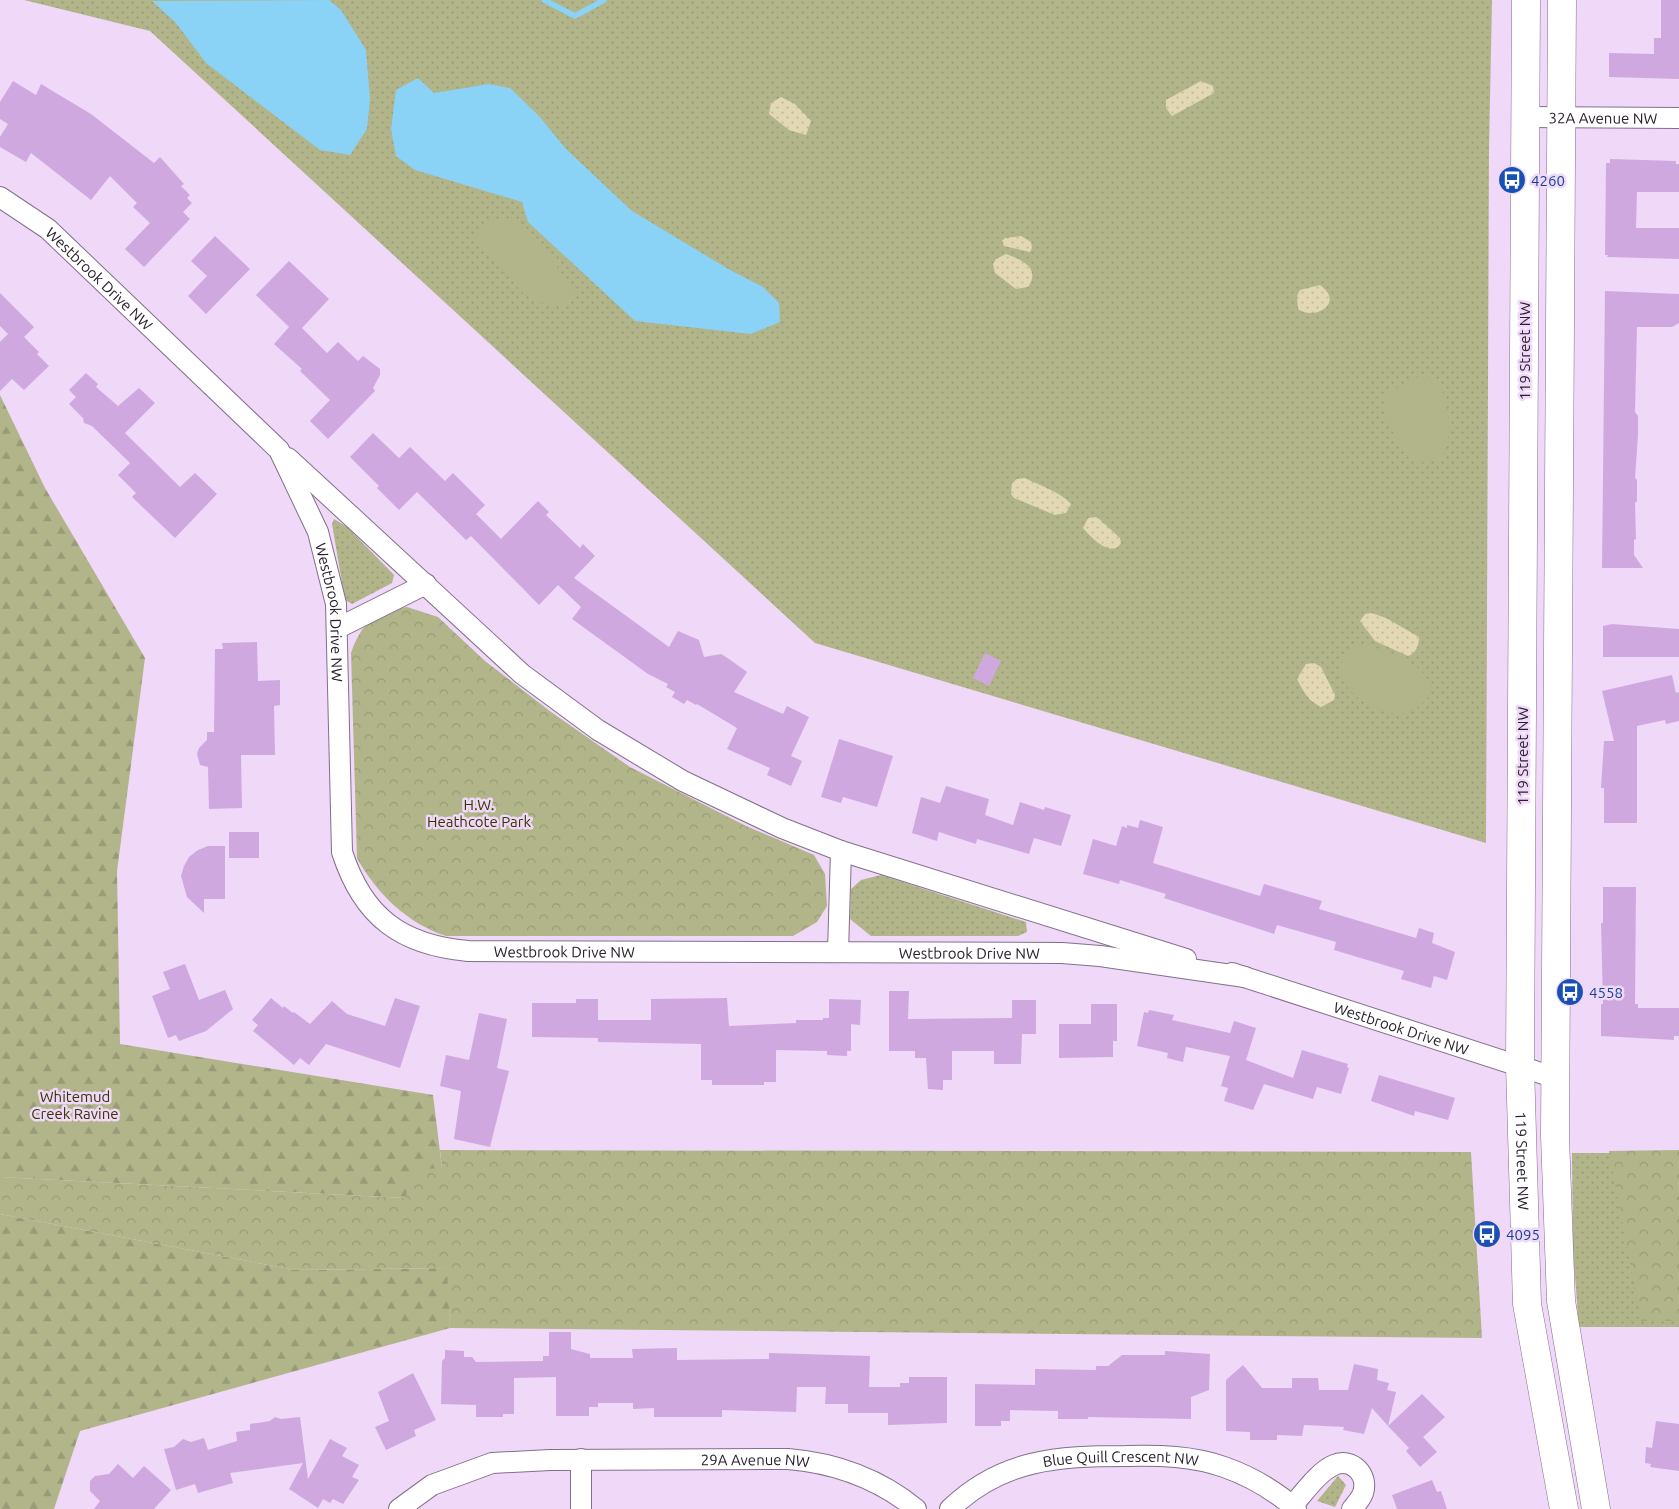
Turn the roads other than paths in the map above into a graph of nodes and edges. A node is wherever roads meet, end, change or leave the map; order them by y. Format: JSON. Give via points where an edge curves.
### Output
{"nodes":[{"id":1,"x":1526,"y":0,"type":"edge"},
{"id":2,"x":1562,"y":0,"type":"edge"},
{"id":3,"x":1525,"y":117,"type":"junction"},
{"id":4,"x":1560,"y":117,"type":"junction"},
{"id":5,"x":1679,"y":118,"type":"edge"},
{"id":6,"x":0,"y":196,"type":"edge"},
{"id":7,"x":279,"y":450,"type":"junction"},
{"id":8,"x":426,"y":584,"type":"junction"},
{"id":9,"x":338,"y":628,"type":"junction"},
{"id":10,"x":841,"y":851,"type":"junction"},
{"id":11,"x":838,"y":952,"type":"junction"},
{"id":12,"x":1245,"y":977,"type":"junction"},
{"id":13,"x":1520,"y":1065,"type":"junction"},
{"id":14,"x":1556,"y":1078,"type":"junction"},
{"id":15,"x":581,"y":1459,"type":"junction"},
{"id":16,"x":1294,"y":1507,"type":"edge"},
{"id":17,"x":399,"y":1509,"type":"edge"},
{"id":18,"x":581,"y":1509,"type":"edge"},
{"id":19,"x":916,"y":1509,"type":"edge"},
{"id":20,"x":950,"y":1509,"type":"edge"},
{"id":21,"x":1352,"y":1509,"type":"edge"},
{"id":22,"x":1564,"y":1509,"type":"edge"},
{"id":23,"x":1596,"y":1509,"type":"edge"}],
"edges":[{"from":1,"to":3,"type":"main road","name":"119 Street NW"},
{"from":2,"to":4,"type":"main road"},
{"from":3,"to":4,"type":"street","name":"32A Avenue NW"},
{"from":3,"to":13,"type":"main road","name":"119 Street NW"},
{"from":4,"to":5,"type":"street","name":"32A Avenue NW"},
{"from":4,"to":14,"type":"main road"},
{"from":6,"to":7,"type":"street","name":"Westbrook Drive NW","via":[[48,229]]},
{"from":7,"to":8,"type":"street","name":"Westbrook Drive NW"},
{"from":7,"to":9,"type":"street","name":"Westbrook Drive NW","via":[[318,532],[336,604]]},
{"from":8,"to":9,"type":"street"},
{"from":8,"to":10,"type":"street","name":"Westbrook Drive NW","via":[[522,674],[598,730],[683,781],[782,828]]},
{"from":9,"to":11,"type":"street","name":"Westbrook Drive NW","via":[[342,852],[355,887],[379,916],[407,936],[423,944],[468,951]]},
{"from":10,"to":11,"type":"street"},
{"from":10,"to":12,"type":"street","name":"Westbrook Drive NW"},
{"from":11,"to":12,"type":"street","name":"Westbrook Drive NW","via":[[1062,953]]},
{"from":12,"to":13,"type":"street","name":"Westbrook Drive NW"},
{"from":13,"to":14,"type":"street","name":"Westbrook Drive NW"},
{"from":13,"to":22,"type":"main road","name":"119 Street NW","via":[[1527,1304]]},
{"from":14,"to":23,"type":"main road","via":[[1561,1301]]},
{"from":15,"to":17,"type":"street","name":"29A Avenue NW","via":[[492,1463],[432,1484]]},
{"from":15,"to":18,"type":"street"},
{"from":15,"to":19,"type":"street","name":"29A Avenue NW","via":[[817,1461],[885,1486]]},
{"from":16,"to":20,"type":"street","name":"Blue Quill Crescent NW","via":[[1244,1475],[1200,1460],[1091,1456],[1046,1459],[1008,1470],[982,1484]]},
{"from":16,"to":21,"type":"street","name":"Blue Quill Crescent NW","via":[[1328,1468],[1344,1463],[1354,1465],[1361,1472],[1364,1483],[1363,1492]]}]}
